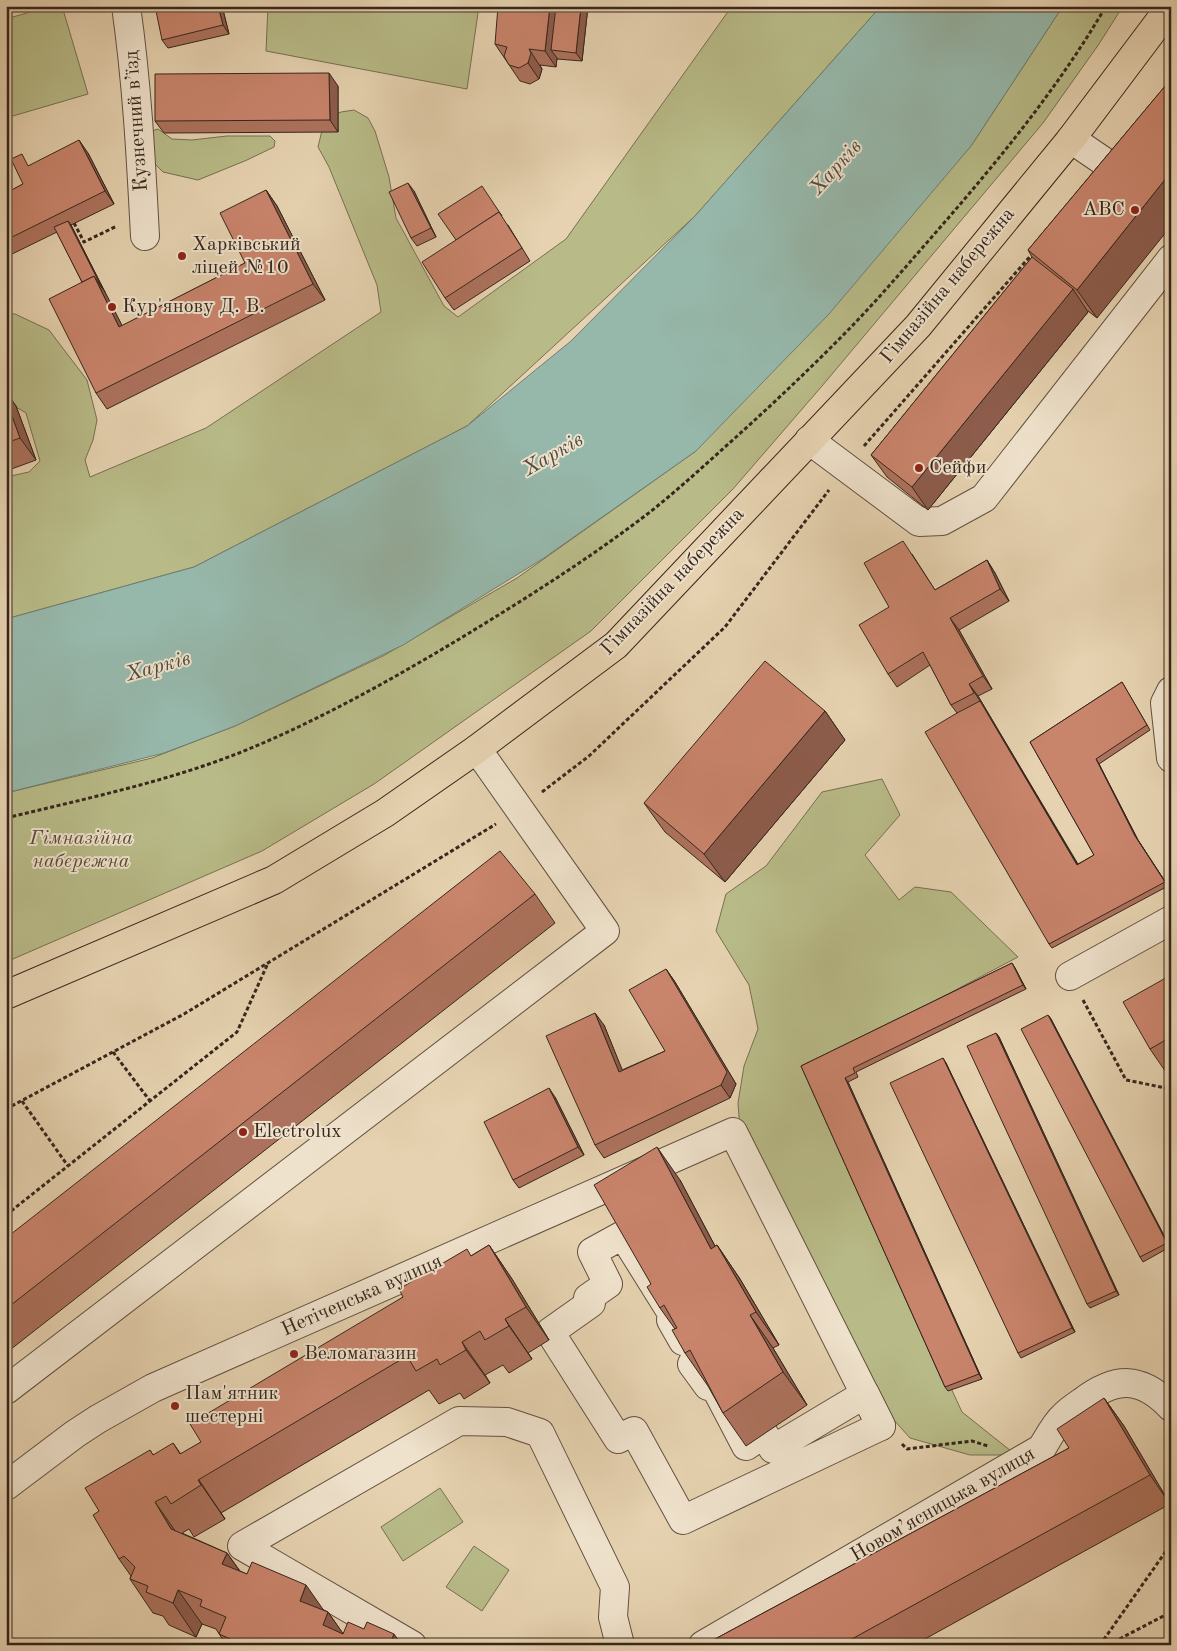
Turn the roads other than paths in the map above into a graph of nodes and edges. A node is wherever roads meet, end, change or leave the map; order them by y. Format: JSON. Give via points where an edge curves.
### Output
{"nodes":[{"id":1,"x":126,"y":6,"type":"edge"},
{"id":2,"x":1169,"y":6,"type":"edge"},
{"id":3,"x":1071,"y":139,"type":"junction"},
{"id":4,"x":1131,"y":180,"type":"edge"},
{"id":5,"x":145,"y":236,"type":"dead end"},
{"id":6,"x":1171,"y":259,"type":"edge"},
{"id":7,"x":809,"y":440,"type":"junction"},
{"id":8,"x":1171,"y":691,"type":"edge"},
{"id":9,"x":478,"y":749,"type":"junction"},
{"id":10,"x":1171,"y":758,"type":"edge"},
{"id":11,"x":1171,"y":920,"type":"edge"},
{"id":12,"x":1070,"y":976,"type":"road end"},
{"id":13,"x":6,"y":995,"type":"edge"},
{"id":14,"x":6,"y":1390,"type":"edge"},
{"id":15,"x":865,"y":1394,"type":"junction"},
{"id":16,"x":1171,"y":1407,"type":"edge"},
{"id":17,"x":6,"y":1486,"type":"edge"},
{"id":18,"x":412,"y":1645,"type":"edge"},
{"id":19,"x":620,"y":1645,"type":"edge"},
{"id":20,"x":703,"y":1645,"type":"edge"}],
"edges":[{"from":1,"to":5,"type":"street","name":"Кузнечний в’їзд","via":[[135,64]]},
{"from":2,"to":3,"type":"main road","name":"Гімназійна набережна"},
{"from":3,"to":4,"type":"street"},
{"from":3,"to":7,"type":"main road","name":"Гімназійна набережна","via":[[918,326]]},
{"from":6,"to":7,"type":"street","via":[[984,498],[942,521],[919,522]]},
{"from":7,"to":9,"type":"main road","name":"Гімназійна набережна","via":[[616,645]]},
{"from":8,"to":10,"type":"street","via":[[1165,702]]},
{"from":9,"to":13,"type":"main road","name":"Гімназійна набережна","via":[[384,813],[274,880]]},
{"from":9,"to":14,"type":"street","via":[[605,931]]},
{"from":11,"to":12,"type":"street"},
{"from":15,"to":15,"type":"street","via":[[773,1449],[764,1434],[746,1446],[713,1383],[708,1386],[692,1364],[700,1361],[687,1339],[683,1341],[671,1320],[673,1315],[623,1235],[592,1252],[608,1284],[588,1298],[591,1303],[550,1332],[618,1439],[634,1431],[683,1520],[881,1426]]},
{"from":15,"to":17,"type":"street","name":"Нетіченська вулиця","via":[[733,1132],[153,1388],[75,1434]]},
{"from":16,"to":20,"type":"street","name":"Новом’ясницька вулиця","via":[[1144,1386],[1113,1384],[1098,1390],[1062,1417],[1042,1448]]},
{"from":18,"to":19,"type":"street","via":[[242,1546],[458,1421],[507,1422],[540,1433],[616,1587],[613,1617]]}]}
